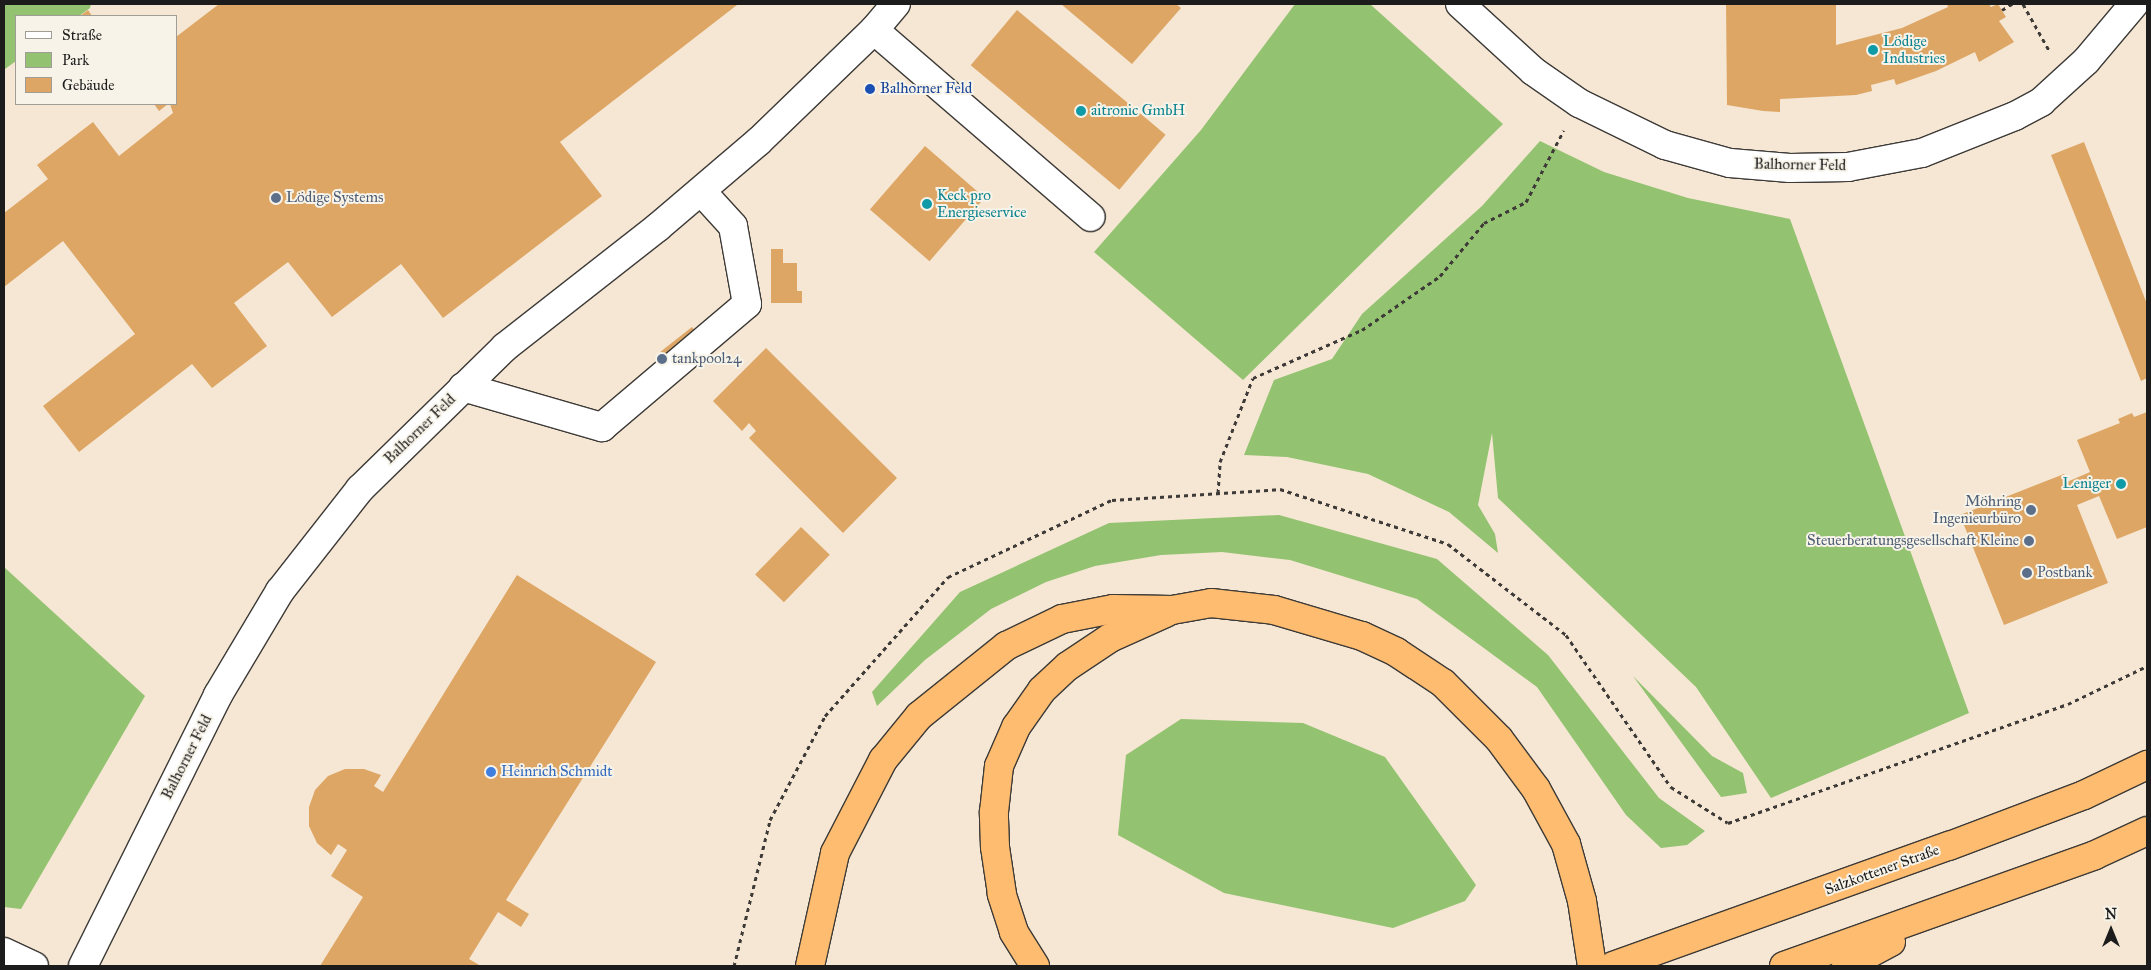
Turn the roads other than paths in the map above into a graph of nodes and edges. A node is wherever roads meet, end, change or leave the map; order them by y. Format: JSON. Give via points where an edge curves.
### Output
{"nodes":[{"id":1,"x":896,"y":4,"type":"edge"},
{"id":2,"x":1460,"y":4,"type":"edge"},
{"id":3,"x":2134,"y":4,"type":"edge"},
{"id":4,"x":874,"y":30,"type":"junction"},
{"id":5,"x":701,"y":191,"type":"junction"},
{"id":6,"x":1091,"y":218,"type":"dead end"},
{"id":7,"x":463,"y":387,"type":"junction"},
{"id":8,"x":1172,"y":610,"type":"junction"},
{"id":9,"x":2147,"y":765,"type":"edge"},
{"id":10,"x":2147,"y":831,"type":"edge"},
{"id":11,"x":1971,"y":899,"type":"junction"},
{"id":12,"x":4,"y":952,"type":"edge"},
{"id":13,"x":34,"y":966,"type":"edge"},
{"id":14,"x":83,"y":966,"type":"edge"},
{"id":15,"x":810,"y":966,"type":"edge"},
{"id":16,"x":1035,"y":966,"type":"edge"},
{"id":17,"x":1592,"y":966,"type":"edge"},
{"id":18,"x":1613,"y":966,"type":"edge"},
{"id":19,"x":1784,"y":966,"type":"edge"},
{"id":20,"x":1846,"y":966,"type":"edge"}],
"edges":[{"from":1,"to":4,"type":"street","name":"Balhorner Feld"},
{"from":2,"to":3,"type":"street","name":"Balhorner Feld","via":[[1533,71],[1579,103],[1665,145],[1730,164],[1848,167],[1922,153],[1969,136],[2041,102],[2066,81]]},
{"from":4,"to":5,"type":"street","name":"Balhorner Feld","via":[[758,142]]},
{"from":4,"to":6,"type":"street"},
{"from":5,"to":7,"type":"street","name":"Balhorner Feld","via":[[505,347]]},
{"from":5,"to":7,"type":"street","via":[[733,226],[747,304],[602,427]]},
{"from":7,"to":14,"type":"street","name":"Balhorner Feld","via":[[360,490],[280,590],[218,695]]},
{"from":8,"to":15,"type":"highway","via":[[1113,609],[1062,619],[1006,646],[919,716],[883,760],[835,852]]},
{"from":8,"to":16,"type":"highway","via":[[1110,638],[1068,666],[1042,690],[1016,727],[1000,766],[994,838],[1002,894],[1014,932]]},
{"from":8,"to":17,"type":"highway","via":[[1211,604],[1274,610],[1308,619],[1362,636],[1396,652],[1442,683],[1500,738],[1536,789],[1566,844],[1582,901]]},
{"from":9,"to":18,"type":"highway","name":"Salzkottener Straße","via":[[2084,795],[1976,836]]},
{"from":10,"to":11,"type":"highway","via":[[2095,855]]},
{"from":11,"to":19,"type":"highway"},
{"from":11,"to":20,"type":"highway"},
{"from":12,"to":13,"type":"street"}]}
